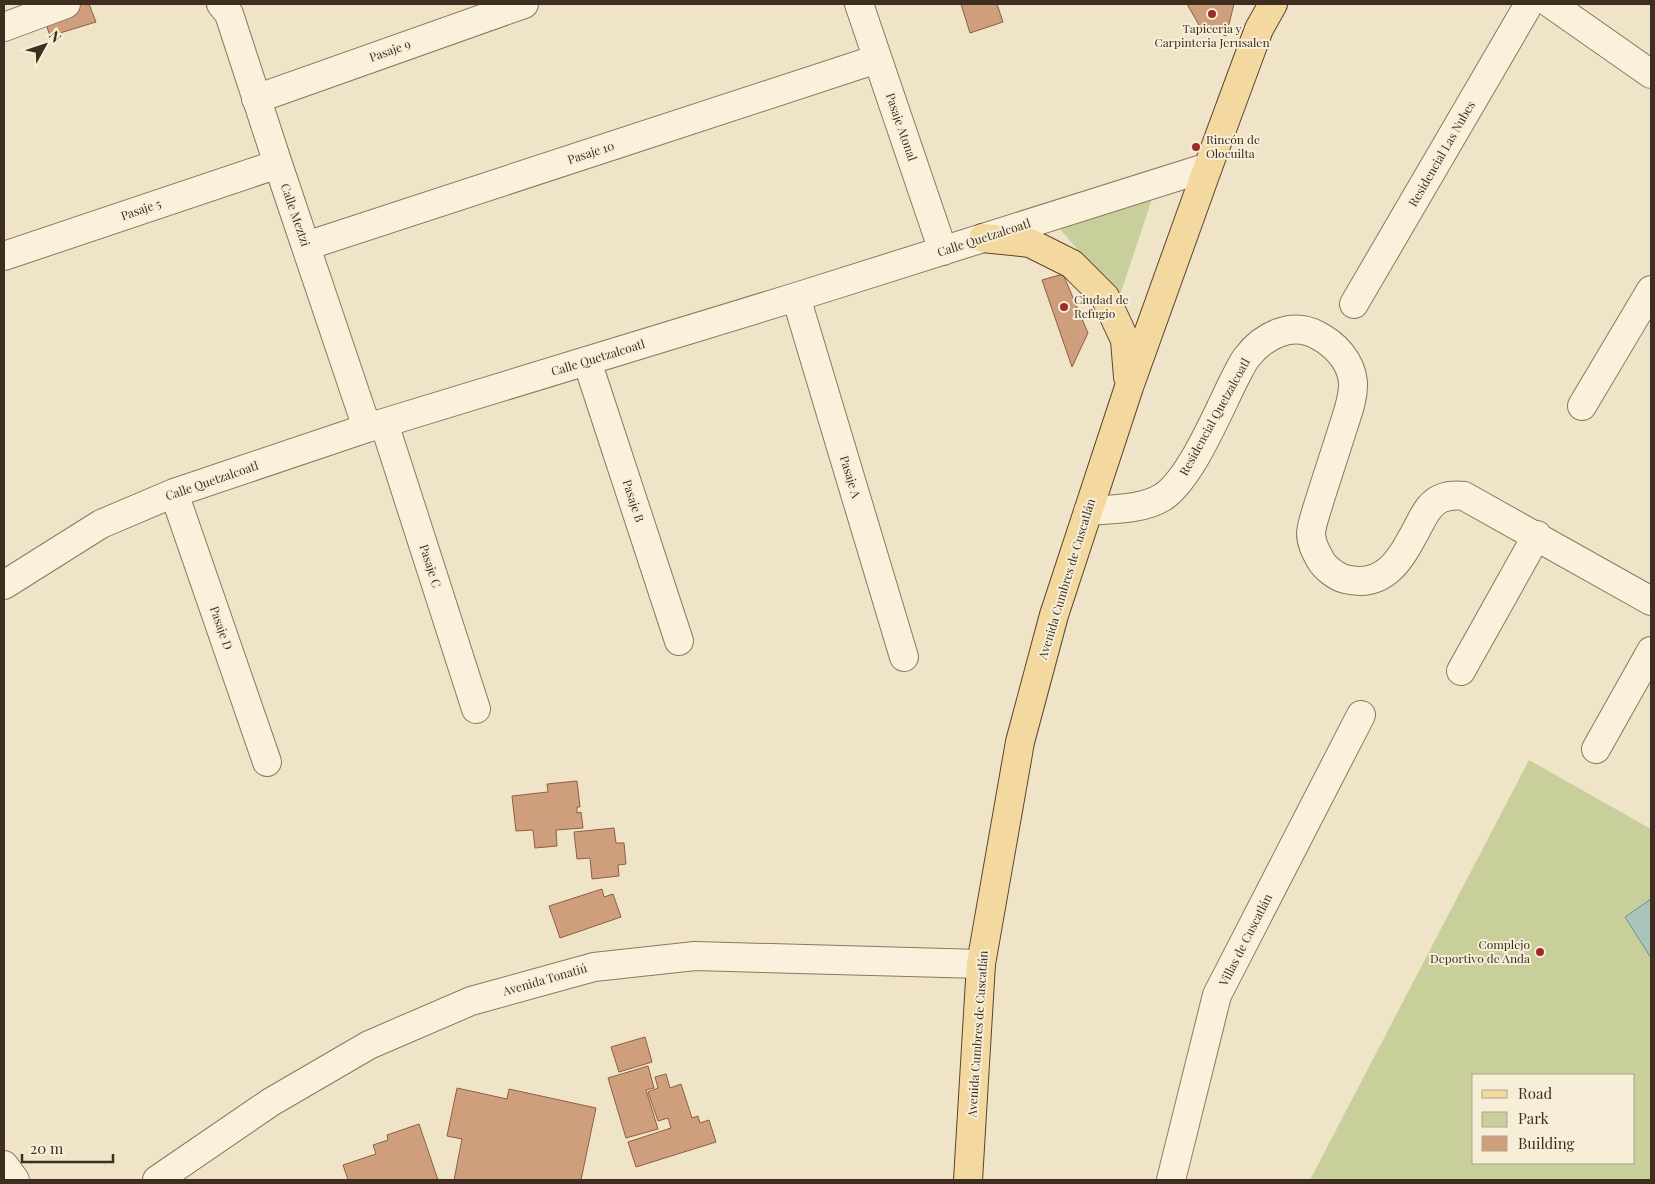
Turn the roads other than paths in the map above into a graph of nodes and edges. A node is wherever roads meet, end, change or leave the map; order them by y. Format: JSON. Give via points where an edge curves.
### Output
{"nodes":[{"id":1,"x":221,"y":4,"type":"edge"},
{"id":2,"x":524,"y":4,"type":"edge"},
{"id":3,"x":859,"y":4,"type":"edge"},
{"id":4,"x":1273,"y":4,"type":"edge"},
{"id":5,"x":1529,"y":4,"type":"edge"},
{"id":6,"x":1551,"y":4,"type":"edge"},
{"id":7,"x":56,"y":5,"type":"edge"},
{"id":8,"x":4,"y":27,"type":"edge"},
{"id":9,"x":877,"y":59,"type":"junction"},
{"id":10,"x":1651,"y":74,"type":"edge"},
{"id":11,"x":256,"y":99,"type":"junction"},
{"id":12,"x":278,"y":164,"type":"junction"},
{"id":13,"x":1208,"y":167,"type":"junction"},
{"id":14,"x":983,"y":238,"type":"junction"},
{"id":15,"x":306,"y":246,"type":"junction"},
{"id":16,"x":943,"y":251,"type":"junction"},
{"id":17,"x":4,"y":256,"type":"edge"},
{"id":18,"x":1651,"y":290,"type":"edge"},
{"id":19,"x":796,"y":297,"type":"junction"},
{"id":20,"x":1354,"y":304,"type":"dead end"},
{"id":21,"x":587,"y":361,"type":"junction"},
{"id":22,"x":1129,"y":387,"type":"junction"},
{"id":23,"x":1582,"y":406,"type":"dead end"},
{"id":24,"x":376,"y":426,"type":"junction"},
{"id":25,"x":174,"y":493,"type":"junction"},
{"id":26,"x":1088,"y":511,"type":"junction"},
{"id":27,"x":1537,"y":535,"type":"junction"},
{"id":28,"x":4,"y":585,"type":"edge"},
{"id":29,"x":1651,"y":601,"type":"edge"},
{"id":30,"x":679,"y":641,"type":"dead end"},
{"id":31,"x":1651,"y":651,"type":"edge"},
{"id":32,"x":904,"y":657,"type":"dead end"},
{"id":33,"x":1461,"y":671,"type":"dead end"},
{"id":34,"x":476,"y":709,"type":"dead end"},
{"id":35,"x":1361,"y":715,"type":"dead end"},
{"id":36,"x":1596,"y":748,"type":"dead end"},
{"id":37,"x":267,"y":762,"type":"dead end"},
{"id":38,"x":981,"y":964,"type":"junction"},
{"id":39,"x":4,"y":1165,"type":"edge"},
{"id":40,"x":14,"y":1180,"type":"edge"},
{"id":41,"x":157,"y":1180,"type":"edge"},
{"id":42,"x":968,"y":1180,"type":"edge"},
{"id":43,"x":1171,"y":1180,"type":"edge"}],
"edges":[{"from":1,"to":11,"type":"street","name":"Calle Meztzi","via":[[229,14]]},
{"from":2,"to":11,"type":"street","name":"Pasaje 9"},
{"from":3,"to":9,"type":"street","name":"Pasaje Atonal"},
{"from":4,"to":13,"type":"main road","name":"Avenida Cumbres de Cuscatlán","via":[[1259,29]]},
{"from":5,"to":20,"type":"street","name":"Residencial Las Nubes"},
{"from":6,"to":10,"type":"street"},
{"from":7,"to":8,"type":"street"},
{"from":9,"to":15,"type":"street","name":"Pasaje 10"},
{"from":9,"to":16,"type":"street","name":"Pasaje Atonal"},
{"from":11,"to":12,"type":"street","name":"Calle Meztzi"},
{"from":12,"to":15,"type":"street","name":"Calle Meztzi"},
{"from":12,"to":17,"type":"street","name":"Pasaje 5"},
{"from":13,"to":14,"type":"street","name":"Calle Quetzalcoatl"},
{"from":13,"to":22,"type":"main road","name":"Avenida Cumbres de Cuscatlán"},
{"from":14,"to":16,"type":"street","name":"Calle Quetzalcoatl"},
{"from":14,"to":22,"type":"main road","via":[[1030,243],[1079,270],[1105,297],[1125,340]]},
{"from":15,"to":24,"type":"street","name":"Calle Meztzi"},
{"from":16,"to":19,"type":"street","name":"Calle Quetzalcoatl"},
{"from":18,"to":23,"type":"street"},
{"from":19,"to":21,"type":"street","name":"Calle Quetzalcoatl"},
{"from":19,"to":32,"type":"street","name":"Pasaje A"},
{"from":21,"to":24,"type":"street","name":"Calle Quetzalcoatl"},
{"from":21,"to":30,"type":"street","name":"Pasaje B"},
{"from":22,"to":26,"type":"main road","name":"Avenida Cumbres de Cuscatlán"},
{"from":24,"to":25,"type":"street","name":"Calle Quetzalcoatl"},
{"from":24,"to":34,"type":"street","name":"Pasaje C"},
{"from":25,"to":28,"type":"street","name":"Calle Quetzalcoatl","via":[[101,524]]},
{"from":25,"to":37,"type":"street","name":"Pasaje D"},
{"from":26,"to":27,"type":"street","name":"Residencial Quetzalcoatl","via":[[1142,506],[1162,497],[1179,483],[1246,357],[1263,340],[1279,332],[1297,330],[1315,333],[1331,343],[1346,360],[1353,381],[1351,403],[1311,533],[1314,549],[1324,566],[1343,579],[1362,581],[1379,577],[1392,569],[1401,557],[1430,506],[1440,498],[1452,495],[1464,496]]},
{"from":26,"to":38,"type":"main road","name":"Avenida Cumbres de Cuscatlán","via":[[1054,615],[1020,742]]},
{"from":27,"to":29,"type":"street","name":"Residencial Quetzalcoatl"},
{"from":27,"to":33,"type":"street"},
{"from":31,"to":36,"type":"street"},
{"from":35,"to":43,"type":"street","name":"Villas de Cuscatlán","via":[[1217,995]]},
{"from":38,"to":41,"type":"street","name":"Avenida Tonatiú","via":[[695,956],[594,967],[471,1001],[369,1045],[271,1102]]},
{"from":38,"to":42,"type":"main road","name":"Avenida Cumbres de Cuscatlán"},
{"from":39,"to":40,"type":"street"}]}
